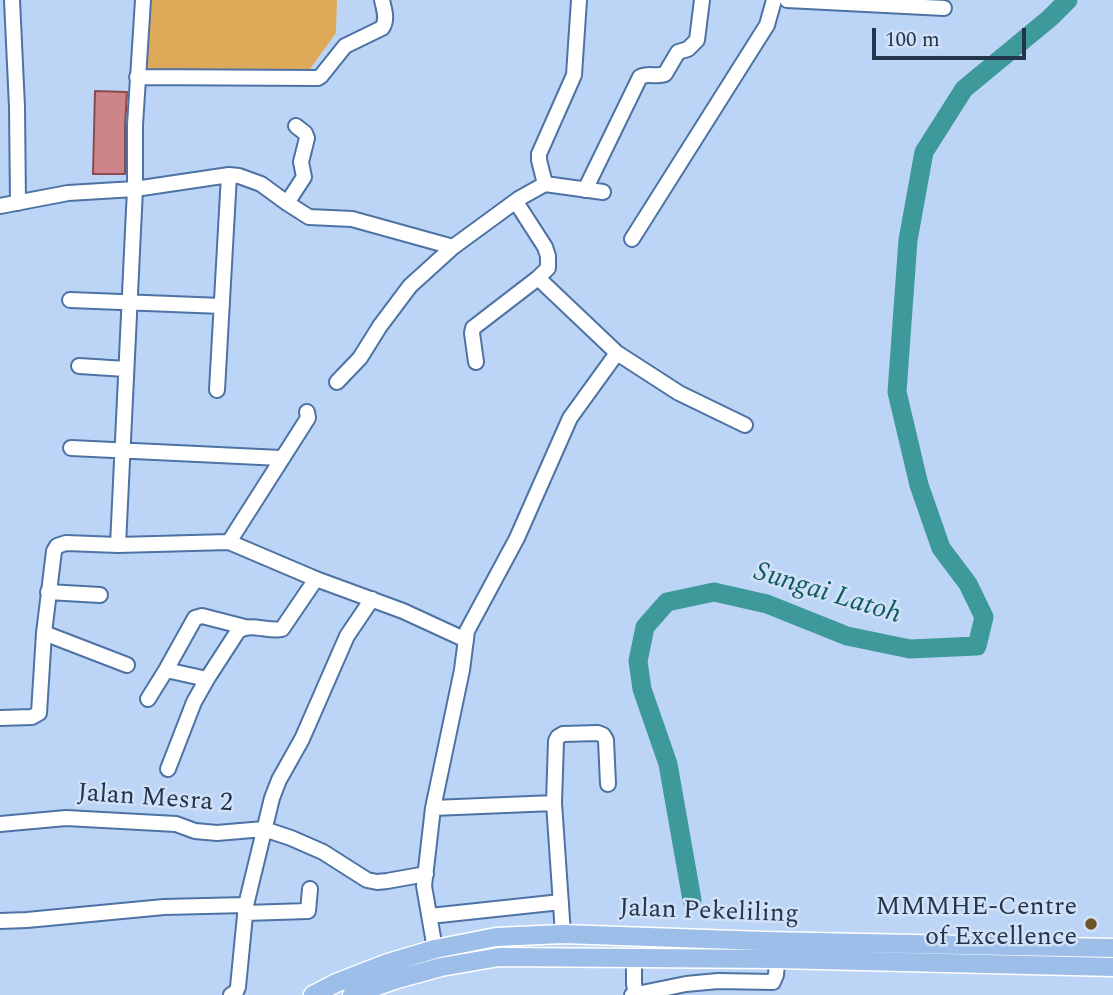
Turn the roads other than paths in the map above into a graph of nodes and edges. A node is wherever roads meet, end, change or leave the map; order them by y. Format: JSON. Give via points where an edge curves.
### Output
{"nodes":[{"id":1,"x":12,"y":0,"type":"edge"},
{"id":2,"x":143,"y":0,"type":"edge"},
{"id":3,"x":382,"y":0,"type":"edge"},
{"id":4,"x":579,"y":0,"type":"edge"},
{"id":5,"x":702,"y":0,"type":"edge"},
{"id":6,"x":774,"y":0,"type":"edge"},
{"id":7,"x":787,"y":0,"type":"edge"},
{"id":8,"x":944,"y":8,"type":"dead end"},
{"id":9,"x":137,"y":77,"type":"junction"},
{"id":10,"x":296,"y":126,"type":"dead end"},
{"id":11,"x":229,"y":175,"type":"junction"},
{"id":12,"x":545,"y":184,"type":"junction"},
{"id":13,"x":135,"y":189,"type":"junction"},
{"id":14,"x":585,"y":190,"type":"junction"},
{"id":15,"x":603,"y":192,"type":"dead end"},
{"id":16,"x":516,"y":202,"type":"junction"},
{"id":17,"x":18,"y":203,"type":"junction"},
{"id":18,"x":287,"y":203,"type":"junction"},
{"id":19,"x":0,"y":206,"type":"edge"},
{"id":20,"x":632,"y":239,"type":"dead end"},
{"id":21,"x":453,"y":247,"type":"junction"},
{"id":22,"x":538,"y":278,"type":"junction"},
{"id":23,"x":70,"y":300,"type":"dead end"},
{"id":24,"x":130,"y":303,"type":"junction"},
{"id":25,"x":222,"y":306,"type":"junction"},
{"id":26,"x":617,"y":353,"type":"junction"},
{"id":27,"x":476,"y":362,"type":"dead end"},
{"id":28,"x":79,"y":366,"type":"dead end"},
{"id":29,"x":127,"y":369,"type":"junction"},
{"id":30,"x":337,"y":382,"type":"dead end"},
{"id":31,"x":217,"y":390,"type":"dead end"},
{"id":32,"x":307,"y":412,"type":"dead end"},
{"id":33,"x":745,"y":425,"type":"dead end"},
{"id":34,"x":71,"y":448,"type":"dead end"},
{"id":35,"x":122,"y":450,"type":"junction"},
{"id":36,"x":281,"y":458,"type":"junction"},
{"id":37,"x":229,"y":542,"type":"junction"},
{"id":38,"x":118,"y":545,"type":"junction"},
{"id":39,"x":316,"y":579,"type":"junction"},
{"id":40,"x":48,"y":592,"type":"junction"},
{"id":41,"x":100,"y":595,"type":"dead end"},
{"id":42,"x":372,"y":599,"type":"junction"},
{"id":43,"x":245,"y":627,"type":"junction"},
{"id":44,"x":44,"y":633,"type":"junction"},
{"id":45,"x":466,"y":640,"type":"junction"},
{"id":46,"x":127,"y":665,"type":"dead end"},
{"id":47,"x":166,"y":670,"type":"junction"},
{"id":48,"x":206,"y":679,"type":"junction"},
{"id":49,"x":148,"y":699,"type":"dead end"},
{"id":50,"x":0,"y":718,"type":"edge"},
{"id":51,"x":168,"y":769,"type":"dead end"},
{"id":52,"x":608,"y":784,"type":"dead end"},
{"id":53,"x":554,"y":803,"type":"junction"},
{"id":54,"x":433,"y":808,"type":"junction"},
{"id":55,"x":0,"y":824,"type":"edge"},
{"id":56,"x":264,"y":829,"type":"junction"},
{"id":57,"x":426,"y":874,"type":"junction"},
{"id":58,"x":310,"y":889,"type":"dead end"},
{"id":59,"x":561,"y":902,"type":"junction"},
{"id":60,"x":246,"y":909,"type":"junction"},
{"id":61,"x":430,"y":916,"type":"junction"},
{"id":62,"x":0,"y":921,"type":"edge"},
{"id":63,"x":563,"y":934,"type":"junction"},
{"id":64,"x":1113,"y":948,"type":"edge"},
{"id":65,"x":435,"y":949,"type":"junction"},
{"id":66,"x":778,"y":950,"type":"junction"},
{"id":67,"x":634,"y":957,"type":"junction"},
{"id":68,"x":1113,"y":967,"type":"edge"},
{"id":69,"x":231,"y":995,"type":"edge"},
{"id":70,"x":313,"y":995,"type":"edge"},
{"id":71,"x":352,"y":995,"type":"edge"},
{"id":72,"x":635,"y":995,"type":"edge"}],
"edges":[{"from":1,"to":17,"type":"street"},
{"from":2,"to":9,"type":"street"},
{"from":3,"to":9,"type":"street","via":[[382,28],[345,46],[317,78]]},
{"from":4,"to":12,"type":"street","via":[[573,75],[539,154]]},
{"from":5,"to":14,"type":"street","via":[[696,41],[678,52],[665,74],[640,77]]},
{"from":6,"to":20,"type":"street","via":[[768,24]]},
{"from":7,"to":8,"type":"street"},
{"from":9,"to":13,"type":"street"},
{"from":10,"to":18,"type":"street","via":[[307,138],[301,162],[304,174]]},
{"from":11,"to":13,"type":"street"},
{"from":11,"to":18,"type":"street","via":[[261,184]]},
{"from":11,"to":25,"type":"street"},
{"from":12,"to":14,"type":"street"},
{"from":12,"to":16,"type":"street"},
{"from":13,"to":17,"type":"street","via":[[68,193]]},
{"from":13,"to":24,"type":"street"},
{"from":14,"to":15,"type":"street"},
{"from":16,"to":21,"type":"street"},
{"from":16,"to":22,"type":"street","via":[[547,252],[548,268]]},
{"from":17,"to":19,"type":"street"},
{"from":18,"to":21,"type":"street","via":[[309,217],[352,219]]},
{"from":21,"to":30,"type":"street","via":[[410,286],[360,358]]},
{"from":22,"to":26,"type":"street"},
{"from":22,"to":27,"type":"street","via":[[473,328]]},
{"from":23,"to":24,"type":"street"},
{"from":24,"to":25,"type":"street"},
{"from":24,"to":29,"type":"street"},
{"from":25,"to":31,"type":"street"},
{"from":26,"to":33,"type":"street","via":[[679,393]]},
{"from":26,"to":45,"type":"street","via":[[569,421]]},
{"from":28,"to":29,"type":"street"},
{"from":29,"to":35,"type":"street"},
{"from":32,"to":36,"type":"street"},
{"from":34,"to":35,"type":"street"},
{"from":35,"to":36,"type":"street"},
{"from":35,"to":38,"type":"street"},
{"from":36,"to":37,"type":"street"},
{"from":37,"to":38,"type":"street"},
{"from":37,"to":39,"type":"street"},
{"from":38,"to":40,"type":"street","via":[[57,546]]},
{"from":39,"to":42,"type":"street"},
{"from":39,"to":43,"type":"street","via":[[282,629]]},
{"from":40,"to":41,"type":"street"},
{"from":40,"to":44,"type":"street"},
{"from":42,"to":45,"type":"street"},
{"from":42,"to":56,"type":"street","via":[[347,636],[279,780]]},
{"from":43,"to":47,"type":"street","via":[[195,618]]},
{"from":43,"to":48,"type":"street"},
{"from":44,"to":46,"type":"street"},
{"from":44,"to":50,"type":"street","via":[[39,713]]},
{"from":45,"to":54,"type":"street"},
{"from":47,"to":48,"type":"street"},
{"from":47,"to":49,"type":"street"},
{"from":48,"to":51,"type":"street"},
{"from":52,"to":53,"type":"street","via":[[603,735],[561,735],[556,741]]},
{"from":53,"to":54,"type":"street"},
{"from":53,"to":59,"type":"street"},
{"from":54,"to":57,"type":"street"},
{"from":55,"to":56,"type":"street","name":"Jalan Mesra 2","via":[[66,818],[176,824],[217,833]]},
{"from":56,"to":57,"type":"street","via":[[330,856],[367,880]]},
{"from":56,"to":60,"type":"street"},
{"from":57,"to":61,"type":"street"},
{"from":58,"to":60,"type":"street","via":[[308,911]]},
{"from":59,"to":61,"type":"street"},
{"from":59,"to":63,"type":"street"},
{"from":60,"to":62,"type":"street","via":[[164,907]]},
{"from":60,"to":69,"type":"street","via":[[237,990]]},
{"from":61,"to":65,"type":"street"},
{"from":63,"to":65,"type":"main road","name":"Jalan Pekeliling","via":[[496,937]]},
{"from":63,"to":66,"type":"main road","name":"Jalan Pekeliling"},
{"from":64,"to":66,"type":"main road","name":"Jalan Pekeliling"},
{"from":65,"to":70,"type":"main road","name":"Jalan Pekeliling"},
{"from":66,"to":67,"type":"main road","name":"Jalan Pekeliling"},
{"from":66,"to":68,"type":"main road","name":"Jalan Pekeliling"},
{"from":66,"to":72,"type":"street","via":[[773,982],[686,984]]},
{"from":67,"to":71,"type":"main road","name":"Jalan Pekeliling","via":[[499,957],[441,967]]},
{"from":67,"to":72,"type":"street"}]}
